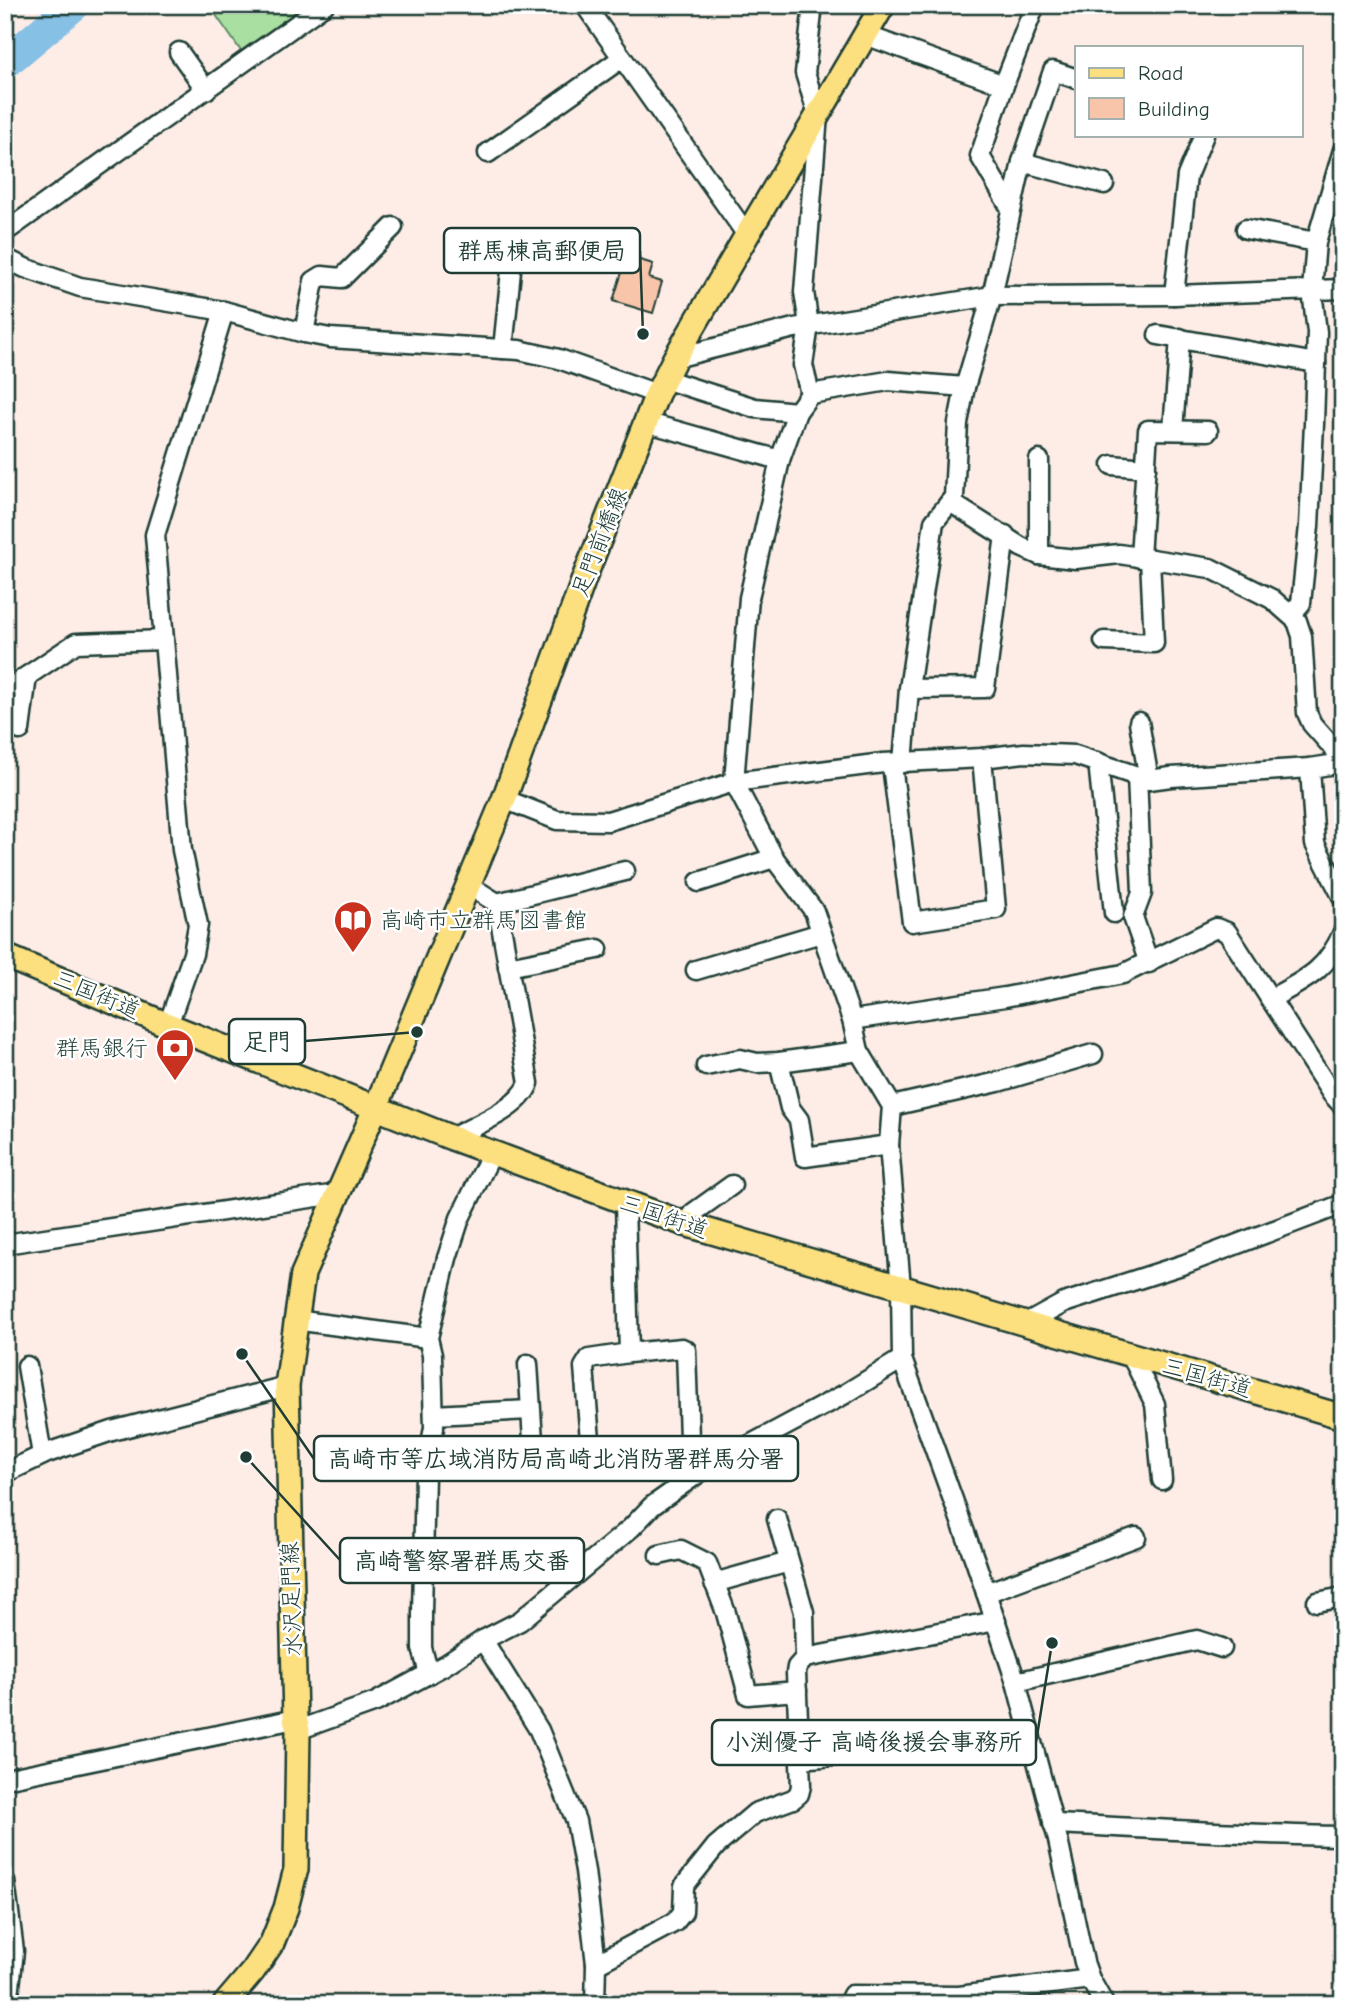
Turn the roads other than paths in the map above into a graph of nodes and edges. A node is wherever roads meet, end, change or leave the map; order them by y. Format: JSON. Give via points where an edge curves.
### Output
{"nodes":[{"id":1,"x":324,"y":5,"type":"edge"},
{"id":2,"x":585,"y":5,"type":"edge"},
{"id":3,"x":813,"y":5,"type":"edge"},
{"id":4,"x":883,"y":5,"type":"edge"},
{"id":5,"x":1035,"y":5,"type":"edge"},
{"id":6,"x":865,"y":35,"type":"junction"},
{"id":7,"x":179,"y":52,"type":"dead end"},
{"id":8,"x":622,"y":58,"type":"junction"},
{"id":9,"x":1075,"y":78,"type":"edge"},
{"id":10,"x":1004,"y":85,"type":"junction"},
{"id":11,"x":206,"y":90,"type":"junction"},
{"id":12,"x":818,"y":115,"type":"junction"},
{"id":13,"x":1204,"y":136,"type":"edge"},
{"id":14,"x":1343,"y":150,"type":"edge"},
{"id":15,"x":488,"y":153,"type":"dead end"},
{"id":16,"x":1022,"y":162,"type":"junction"},
{"id":17,"x":1104,"y":184,"type":"dead end"},
{"id":18,"x":1011,"y":209,"type":"junction"},
{"id":19,"x":393,"y":227,"type":"dead end"},
{"id":20,"x":1246,"y":229,"type":"dead end"},
{"id":21,"x":5,"y":232,"type":"edge"},
{"id":22,"x":747,"y":234,"type":"junction"},
{"id":23,"x":1316,"y":242,"type":"junction"},
{"id":24,"x":5,"y":258,"type":"edge"},
{"id":25,"x":512,"y":261,"type":"dead end"},
{"id":26,"x":1343,"y":289,"type":"edge"},
{"id":27,"x":1312,"y":292,"type":"junction"},
{"id":28,"x":1174,"y":295,"type":"junction"},
{"id":29,"x":992,"y":296,"type":"junction"},
{"id":30,"x":224,"y":312,"type":"junction"},
{"id":31,"x":809,"y":325,"type":"junction"},
{"id":32,"x":304,"y":333,"type":"junction"},
{"id":33,"x":1158,"y":335,"type":"dead end"},
{"id":34,"x":1180,"y":338,"type":"junction"},
{"id":35,"x":503,"y":349,"type":"junction"},
{"id":36,"x":675,"y":358,"type":"junction"},
{"id":37,"x":1316,"y":363,"type":"junction"},
{"id":38,"x":661,"y":386,"type":"junction"},
{"id":39,"x":965,"y":387,"type":"junction"},
{"id":40,"x":810,"y":394,"type":"junction"},
{"id":41,"x":797,"y":412,"type":"junction"},
{"id":42,"x":645,"y":422,"type":"junction"},
{"id":43,"x":1173,"y":430,"type":"junction"},
{"id":44,"x":1208,"y":431,"type":"dead end"},
{"id":45,"x":780,"y":460,"type":"junction"},
{"id":46,"x":1039,"y":460,"type":"dead end"},
{"id":47,"x":1112,"y":465,"type":"dead end"},
{"id":48,"x":1146,"y":468,"type":"junction"},
{"id":49,"x":950,"y":502,"type":"junction"},
{"id":50,"x":1005,"y":535,"type":"junction"},
{"id":51,"x":1039,"y":555,"type":"junction"},
{"id":52,"x":1145,"y":558,"type":"junction"},
{"id":53,"x":1291,"y":615,"type":"junction"},
{"id":54,"x":164,"y":640,"type":"junction"},
{"id":55,"x":1104,"y":641,"type":"dead end"},
{"id":56,"x":27,"y":676,"type":"junction"},
{"id":57,"x":909,"y":689,"type":"junction"},
{"id":58,"x":5,"y":691,"type":"edge"},
{"id":59,"x":1139,"y":722,"type":"dead end"},
{"id":60,"x":20,"y":730,"type":"dead end"},
{"id":61,"x":982,"y":758,"type":"junction"},
{"id":62,"x":1343,"y":761,"type":"edge"},
{"id":63,"x":1098,"y":762,"type":"junction"},
{"id":64,"x":897,"y":764,"type":"junction"},
{"id":65,"x":1310,"y":768,"type":"junction"},
{"id":66,"x":1143,"y":778,"type":"junction"},
{"id":67,"x":734,"y":782,"type":"junction"},
{"id":68,"x":504,"y":799,"type":"junction"},
{"id":69,"x":774,"y":858,"type":"junction"},
{"id":70,"x":625,"y":871,"type":"dead end"},
{"id":71,"x":699,"y":882,"type":"dead end"},
{"id":72,"x":468,"y":886,"type":"junction"},
{"id":73,"x":1343,"y":898,"type":"edge"},
{"id":74,"x":497,"y":903,"type":"junction"},
{"id":75,"x":1114,"y":913,"type":"dead end"},
{"id":76,"x":1343,"y":932,"type":"edge"},
{"id":77,"x":821,"y":933,"type":"junction"},
{"id":78,"x":598,"y":948,"type":"dead end"},
{"id":79,"x":5,"y":956,"type":"edge"},
{"id":80,"x":1149,"y":963,"type":"junction"},
{"id":81,"x":508,"y":967,"type":"junction"},
{"id":82,"x":696,"y":970,"type":"dead end"},
{"id":83,"x":1270,"y":999,"type":"junction"},
{"id":84,"x":852,"y":1020,"type":"junction"},
{"id":85,"x":168,"y":1025,"type":"junction"},
{"id":86,"x":859,"y":1051,"type":"junction"},
{"id":87,"x":1093,"y":1054,"type":"dead end"},
{"id":88,"x":779,"y":1062,"type":"junction"},
{"id":89,"x":706,"y":1066,"type":"dead end"},
{"id":90,"x":891,"y":1106,"type":"junction"},
{"id":91,"x":1343,"y":1106,"type":"edge"},
{"id":92,"x":376,"y":1108,"type":"junction"},
{"id":93,"x":452,"y":1138,"type":"junction"},
{"id":94,"x":889,"y":1144,"type":"junction"},
{"id":95,"x":492,"y":1153,"type":"junction"},
{"id":96,"x":732,"y":1185,"type":"dead end"},
{"id":97,"x":337,"y":1194,"type":"junction"},
{"id":98,"x":625,"y":1203,"type":"junction"},
{"id":99,"x":1343,"y":1204,"type":"edge"},
{"id":100,"x":685,"y":1224,"type":"junction"},
{"id":101,"x":5,"y":1244,"type":"edge"},
{"id":102,"x":901,"y":1288,"type":"junction"},
{"id":103,"x":295,"y":1320,"type":"junction"},
{"id":104,"x":1027,"y":1324,"type":"junction"},
{"id":105,"x":428,"y":1338,"type":"junction"},
{"id":106,"x":629,"y":1353,"type":"junction"},
{"id":107,"x":1131,"y":1355,"type":"junction"},
{"id":108,"x":902,"y":1359,"type":"junction"},
{"id":109,"x":528,"y":1364,"type":"dead end"},
{"id":110,"x":27,"y":1366,"type":"dead end"},
{"id":111,"x":287,"y":1386,"type":"junction"},
{"id":112,"x":530,"y":1410,"type":"junction"},
{"id":113,"x":434,"y":1415,"type":"junction"},
{"id":114,"x":1343,"y":1417,"type":"edge"},
{"id":115,"x":42,"y":1455,"type":"junction"},
{"id":116,"x":534,"y":1456,"type":"dead end"},
{"id":117,"x":5,"y":1472,"type":"edge"},
{"id":118,"x":1163,"y":1480,"type":"dead end"},
{"id":119,"x":776,"y":1519,"type":"dead end"},
{"id":120,"x":1136,"y":1537,"type":"dead end"},
{"id":121,"x":659,"y":1555,"type":"dead end"},
{"id":122,"x":789,"y":1562,"type":"junction"},
{"id":123,"x":715,"y":1583,"type":"junction"},
{"id":124,"x":986,"y":1593,"type":"junction"},
{"id":125,"x":1343,"y":1597,"type":"edge"},
{"id":126,"x":1317,"y":1602,"type":"dead end"},
{"id":127,"x":996,"y":1621,"type":"junction"},
{"id":128,"x":482,"y":1640,"type":"junction"},
{"id":129,"x":1222,"y":1648,"type":"dead end"},
{"id":130,"x":805,"y":1658,"type":"junction"},
{"id":131,"x":429,"y":1674,"type":"junction"},
{"id":132,"x":1016,"y":1682,"type":"junction"},
{"id":133,"x":797,"y":1691,"type":"junction"},
{"id":134,"x":296,"y":1724,"type":"junction"},
{"id":135,"x":1030,"y":1739,"type":"junction"},
{"id":136,"x":800,"y":1759,"type":"junction"},
{"id":137,"x":5,"y":1779,"type":"edge"},
{"id":138,"x":1053,"y":1824,"type":"junction"},
{"id":139,"x":1343,"y":1836,"type":"edge"},
{"id":140,"x":5,"y":1881,"type":"edge"},
{"id":141,"x":596,"y":1964,"type":"junction"},
{"id":142,"x":1090,"y":1979,"type":"junction"},
{"id":143,"x":8,"y":2004,"type":"edge"},
{"id":144,"x":225,"y":2004,"type":"edge"},
{"id":145,"x":595,"y":2004,"type":"edge"},
{"id":146,"x":848,"y":2004,"type":"edge"},
{"id":147,"x":1104,"y":2004,"type":"edge"}],
"edges":[{"from":1,"to":11,"type":"street"},
{"from":2,"to":8,"type":"street"},
{"from":3,"to":12,"type":"street","via":[[805,73]]},
{"from":4,"to":6,"type":"main road","name":"足門前橋線"},
{"from":5,"to":10,"type":"street"},
{"from":6,"to":10,"type":"street"},
{"from":6,"to":12,"type":"main road","name":"足門前橋線"},
{"from":7,"to":11,"type":"street"},
{"from":8,"to":15,"type":"street"},
{"from":8,"to":22,"type":"street"},
{"from":9,"to":16,"type":"street","via":[[1053,71]]},
{"from":10,"to":18,"type":"street","via":[[980,156]]},
{"from":11,"to":21,"type":"street"},
{"from":12,"to":22,"type":"main road","name":"足門前橋線"},
{"from":12,"to":31,"type":"street","via":[[804,292]]},
{"from":13,"to":28,"type":"street","via":[[1187,176]]},
{"from":14,"to":23,"type":"street"},
{"from":16,"to":17,"type":"street"},
{"from":16,"to":18,"type":"street"},
{"from":18,"to":29,"type":"street"},
{"from":19,"to":32,"type":"street","via":[[342,278],[322,276],[314,281]]},
{"from":20,"to":23,"type":"street"},
{"from":22,"to":36,"type":"main road","name":"足門前橋線"},
{"from":23,"to":27,"type":"street"},
{"from":24,"to":30,"type":"street","via":[[80,287]]},
{"from":25,"to":35,"type":"street"},
{"from":26,"to":27,"type":"street"},
{"from":27,"to":28,"type":"street"},
{"from":27,"to":37,"type":"street"},
{"from":28,"to":29,"type":"street"},
{"from":29,"to":31,"type":"street"},
{"from":29,"to":39,"type":"street"},
{"from":30,"to":32,"type":"street"},
{"from":30,"to":54,"type":"street","via":[[155,535]]},
{"from":31,"to":36,"type":"street"},
{"from":31,"to":40,"type":"street","via":[[803,365]]},
{"from":32,"to":35,"type":"street"},
{"from":33,"to":34,"type":"street"},
{"from":34,"to":37,"type":"street"},
{"from":34,"to":43,"type":"street"},
{"from":35,"to":38,"type":"street"},
{"from":36,"to":38,"type":"main road","name":"足門前橋線"},
{"from":37,"to":53,"type":"street","via":[[1301,603]]},
{"from":38,"to":41,"type":"street","via":[[755,408]]},
{"from":38,"to":42,"type":"main road","name":"足門前橋線"},
{"from":39,"to":40,"type":"street","via":[[888,381]]},
{"from":39,"to":49,"type":"street"},
{"from":40,"to":41,"type":"street"},
{"from":41,"to":45,"type":"street"},
{"from":42,"to":45,"type":"street"},
{"from":42,"to":68,"type":"main road","name":"足門前橋線"},
{"from":43,"to":44,"type":"street"},
{"from":43,"to":48,"type":"street","via":[[1148,430]]},
{"from":45,"to":67,"type":"street","via":[[750,598]]},
{"from":46,"to":51,"type":"street"},
{"from":47,"to":48,"type":"street"},
{"from":48,"to":52,"type":"street"},
{"from":49,"to":50,"type":"street"},
{"from":49,"to":57,"type":"street","via":[[934,522]]},
{"from":50,"to":51,"type":"street"},
{"from":50,"to":57,"type":"street","via":[[985,688]]},
{"from":51,"to":52,"type":"street"},
{"from":52,"to":53,"type":"street","via":[[1210,568],[1272,599]]},
{"from":52,"to":55,"type":"street","via":[[1154,643]]},
{"from":53,"to":62,"type":"street","via":[[1302,636],[1307,713]]},
{"from":54,"to":56,"type":"street","via":[[76,643]]},
{"from":54,"to":85,"type":"street","via":[[182,850],[198,925],[193,954]]},
{"from":56,"to":58,"type":"street"},
{"from":56,"to":60,"type":"street"},
{"from":57,"to":64,"type":"street"},
{"from":59,"to":66,"type":"street"},
{"from":61,"to":63,"type":"street","via":[[1037,753],[1075,755]]},
{"from":61,"to":64,"type":"street"},
{"from":61,"to":64,"type":"street","via":[[996,909],[912,922]]},
{"from":62,"to":65,"type":"street"},
{"from":63,"to":66,"type":"street"},
{"from":63,"to":75,"type":"street"},
{"from":64,"to":67,"type":"street"},
{"from":65,"to":66,"type":"street"},
{"from":65,"to":73,"type":"street","via":[[1315,844]]},
{"from":66,"to":80,"type":"street","via":[[1142,892],[1133,917]]},
{"from":67,"to":68,"type":"street","via":[[608,821],[557,820]]},
{"from":67,"to":69,"type":"street"},
{"from":68,"to":72,"type":"main road","name":"足門前橋線"},
{"from":69,"to":71,"type":"street"},
{"from":69,"to":77,"type":"street","via":[[814,911]]},
{"from":70,"to":74,"type":"street"},
{"from":72,"to":74,"type":"street"},
{"from":72,"to":92,"type":"main road","name":"足門前橋線"},
{"from":74,"to":81,"type":"street"},
{"from":76,"to":83,"type":"street","via":[[1326,963]]},
{"from":77,"to":82,"type":"street"},
{"from":77,"to":84,"type":"street"},
{"from":78,"to":81,"type":"street"},
{"from":79,"to":85,"type":"main road","name":"三国街道"},
{"from":80,"to":83,"type":"street","via":[[1216,928],[1227,932]]},
{"from":80,"to":84,"type":"street","via":[[1073,985]]},
{"from":81,"to":93,"type":"street","via":[[529,1083],[512,1105]]},
{"from":83,"to":91,"type":"street"},
{"from":84,"to":86,"type":"street"},
{"from":85,"to":92,"type":"main road","name":"三国街道"},
{"from":86,"to":88,"type":"street"},
{"from":86,"to":90,"type":"street"},
{"from":87,"to":90,"type":"street"},
{"from":88,"to":89,"type":"street","via":[[740,1059]]},
{"from":88,"to":94,"type":"street","via":[[790,1108],[799,1119],[805,1157]]},
{"from":90,"to":94,"type":"street"},
{"from":92,"to":93,"type":"main road","name":"三国街道"},
{"from":92,"to":97,"type":"main road","name":"水沢足門線"},
{"from":93,"to":95,"type":"main road","name":"三国街道"},
{"from":94,"to":102,"type":"street"},
{"from":95,"to":98,"type":"main road","name":"三国街道"},
{"from":95,"to":105,"type":"street","via":[[460,1218]]},
{"from":96,"to":100,"type":"street"},
{"from":97,"to":101,"type":"street"},
{"from":97,"to":103,"type":"main road","name":"水沢足門線","via":[[303,1274]]},
{"from":98,"to":100,"type":"main road","name":"三国街道"},
{"from":98,"to":106,"type":"street"},
{"from":99,"to":104,"type":"street","via":[[1185,1264],[1064,1303]]},
{"from":100,"to":102,"type":"main road","name":"三国街道"},
{"from":102,"to":104,"type":"main road","name":"三国街道"},
{"from":102,"to":108,"type":"street"},
{"from":103,"to":105,"type":"street"},
{"from":103,"to":111,"type":"main road","name":"水沢足門線"},
{"from":104,"to":107,"type":"main road","name":"三国街道"},
{"from":105,"to":113,"type":"street"},
{"from":106,"to":106,"type":"street","via":[[686,1350],[689,1438],[682,1448],[600,1457],[591,1452],[584,1367],[589,1359]]},
{"from":107,"to":114,"type":"main road","name":"三国街道"},
{"from":107,"to":118,"type":"street","via":[[1154,1404]]},
{"from":108,"to":124,"type":"street"},
{"from":108,"to":128,"type":"street","via":[[704,1469],[652,1506],[520,1621]]},
{"from":109,"to":112,"type":"street"},
{"from":110,"to":115,"type":"street"},
{"from":111,"to":115,"type":"street","via":[[112,1431]]},
{"from":111,"to":134,"type":"main road","name":"水沢足門線"},
{"from":112,"to":113,"type":"street"},
{"from":112,"to":116,"type":"street"},
{"from":113,"to":131,"type":"street","via":[[425,1473],[422,1613],[422,1648]]},
{"from":115,"to":117,"type":"street"},
{"from":119,"to":122,"type":"street"},
{"from":120,"to":124,"type":"street"},
{"from":121,"to":123,"type":"street","via":[[681,1550],[690,1554],[706,1563]]},
{"from":122,"to":123,"type":"street"},
{"from":122,"to":130,"type":"street","via":[[804,1612]]},
{"from":123,"to":133,"type":"street","via":[[748,1695]]},
{"from":124,"to":127,"type":"street"},
{"from":125,"to":126,"type":"street"},
{"from":127,"to":130,"type":"street"},
{"from":127,"to":132,"type":"street"},
{"from":128,"to":131,"type":"street"},
{"from":128,"to":141,"type":"street","via":[[539,1730],[576,1821]]},
{"from":129,"to":132,"type":"street","via":[[1197,1640]]},
{"from":130,"to":133,"type":"street","via":[[797,1667]]},
{"from":131,"to":134,"type":"street","via":[[376,1702]]},
{"from":132,"to":135,"type":"street"},
{"from":133,"to":136,"type":"street"},
{"from":134,"to":137,"type":"street"},
{"from":134,"to":144,"type":"main road","name":"水沢足門線","via":[[296,1870],[272,1943]]},
{"from":135,"to":136,"type":"street"},
{"from":135,"to":138,"type":"street"},
{"from":136,"to":141,"type":"street","via":[[799,1794],[755,1813],[716,1846],[684,1886],[684,1907],[675,1922]]},
{"from":138,"to":139,"type":"street"},
{"from":138,"to":142,"type":"street"},
{"from":140,"to":143,"type":"street","via":[[14,1951]]},
{"from":141,"to":145,"type":"street"},
{"from":142,"to":146,"type":"street","via":[[959,1996],[852,1995]]},
{"from":142,"to":147,"type":"street"}]}
